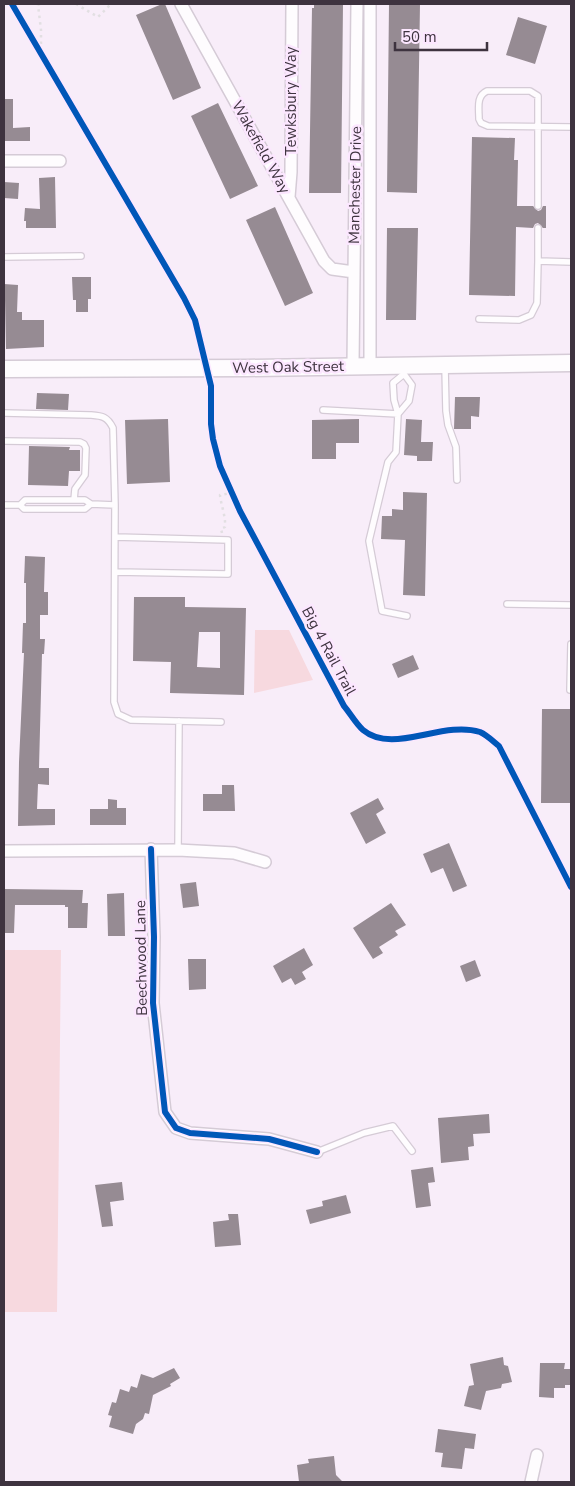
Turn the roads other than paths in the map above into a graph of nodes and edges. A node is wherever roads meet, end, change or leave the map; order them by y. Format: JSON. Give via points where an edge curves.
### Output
{"nodes":[{"id":1,"x":181,"y":4,"type":"edge"},
{"id":2,"x":292,"y":4,"type":"edge"},
{"id":3,"x":357,"y":4,"type":"edge"},
{"id":4,"x":370,"y":4,"type":"edge"},
{"id":5,"x":538,"y":127,"type":"junction"},
{"id":6,"x":571,"y":128,"type":"edge"},
{"id":7,"x":4,"y":161,"type":"edge"},
{"id":8,"x":60,"y":161,"type":"dead end"},
{"id":9,"x":289,"y":198,"type":"junction"},
{"id":10,"x":538,"y":206,"type":"dead end"},
{"id":11,"x":538,"y":228,"type":"dead end"},
{"id":12,"x":81,"y":256,"type":"dead end"},
{"id":13,"x":4,"y":257,"type":"edge"},
{"id":14,"x":538,"y":261,"type":"junction"},
{"id":15,"x":571,"y":262,"type":"edge"},
{"id":16,"x":354,"y":272,"type":"junction"},
{"id":17,"x":479,"y":319,"type":"dead end"},
{"id":18,"x":571,"y":363,"type":"edge"},
{"id":19,"x":370,"y":365,"type":"junction"},
{"id":20,"x":445,"y":365,"type":"junction"},
{"id":21,"x":353,"y":366,"type":"junction"},
{"id":22,"x":4,"y":369,"type":"edge"},
{"id":23,"x":403,"y":370,"type":"junction"},
{"id":24,"x":323,"y":410,"type":"dead end"},
{"id":25,"x":4,"y":413,"type":"edge"},
{"id":26,"x":398,"y":414,"type":"junction"},
{"id":27,"x":4,"y":441,"type":"edge"},
{"id":28,"x":457,"y":480,"type":"dead end"},
{"id":29,"x":74,"y":500,"type":"junction"},
{"id":30,"x":91,"y":504,"type":"junction"},
{"id":31,"x":4,"y":505,"type":"edge"},
{"id":32,"x":20,"y":505,"type":"junction"},
{"id":33,"x":115,"y":505,"type":"junction"},
{"id":34,"x":115,"y":537,"type":"junction"},
{"id":35,"x":115,"y":572,"type":"junction"},
{"id":36,"x":507,"y":604,"type":"dead end"},
{"id":37,"x":571,"y":605,"type":"edge"},
{"id":38,"x":407,"y":616,"type":"dead end"},
{"id":39,"x":571,"y":644,"type":"edge"},
{"id":40,"x":570,"y":690,"type":"edge"},
{"id":41,"x":179,"y":721,"type":"junction"},
{"id":42,"x":221,"y":722,"type":"dead end"},
{"id":43,"x":151,"y":849,"type":"junction"},
{"id":44,"x":178,"y":850,"type":"junction"},
{"id":45,"x":4,"y":851,"type":"edge"},
{"id":46,"x":266,"y":862,"type":"dead end"},
{"id":47,"x":317,"y":1152,"type":"joint"},
{"id":48,"x":412,"y":1152,"type":"dead end"},
{"id":49,"x":537,"y":1455,"type":"dead end"},
{"id":50,"x":531,"y":1482,"type":"edge"}],
"edges":[{"from":1,"to":9,"type":"street","name":"Wakefield Way"},
{"from":2,"to":9,"type":"street","name":"Tewksbury Way"},
{"from":3,"to":16,"type":"street","name":"Manchester Drive"},
{"from":4,"to":19,"type":"street","name":"Manchester Drive"},
{"from":5,"to":5,"type":"lane","via":[[484,125],[479,119],[480,96],[487,91],[534,93],[539,100]]},
{"from":5,"to":6,"type":"lane"},
{"from":5,"to":10,"type":"lane"},
{"from":7,"to":8,"type":"street"},
{"from":9,"to":16,"type":"street","name":"Wakefield Way","via":[[324,261],[332,269]]},
{"from":11,"to":14,"type":"lane"},
{"from":12,"to":13,"type":"lane"},
{"from":14,"to":15,"type":"lane"},
{"from":14,"to":17,"type":"lane","via":[[537,303],[531,315],[519,320]]},
{"from":16,"to":21,"type":"street","name":"Manchester Drive"},
{"from":18,"to":20,"type":"main road","name":"West Oak Street"},
{"from":19,"to":21,"type":"main road","name":"West Oak Street"},
{"from":19,"to":23,"type":"main road","name":"West Oak Street"},
{"from":20,"to":23,"type":"main road","name":"West Oak Street"},
{"from":20,"to":28,"type":"lane","via":[[446,410],[456,447]]},
{"from":21,"to":22,"type":"main road","name":"West Oak Street"},
{"from":23,"to":26,"type":"lane","via":[[392,383]]},
{"from":23,"to":26,"type":"lane","via":[[412,384],[409,402]]},
{"from":24,"to":26,"type":"lane"},
{"from":25,"to":33,"type":"lane","via":[[90,415],[109,420],[113,428]]},
{"from":26,"to":38,"type":"lane","via":[[396,452],[388,462],[369,541],[382,610]]},
{"from":27,"to":29,"type":"lane","via":[[84,444],[85,475],[75,490]]},
{"from":29,"to":30,"type":"lane","via":[[85,500]]},
{"from":29,"to":32,"type":"lane","via":[[25,500]]},
{"from":30,"to":32,"type":"lane","via":[[85,509],[24,509]]},
{"from":30,"to":33,"type":"lane"},
{"from":31,"to":32,"type":"lane"},
{"from":33,"to":34,"type":"lane"},
{"from":34,"to":35,"type":"lane"},
{"from":34,"to":35,"type":"lane","via":[[228,540],[228,574]]},
{"from":35,"to":41,"type":"lane","via":[[114,702],[118,714],[131,720]]},
{"from":36,"to":37,"type":"lane"},
{"from":39,"to":40,"type":"lane"},
{"from":41,"to":42,"type":"lane"},
{"from":41,"to":44,"type":"lane"},
{"from":43,"to":44,"type":"street"},
{"from":43,"to":45,"type":"street"},
{"from":43,"to":47,"type":"street","name":"Beechwood Lane","via":[[152,1003],[165,1112],[176,1128],[190,1133],[270,1138]]},
{"from":44,"to":46,"type":"street","via":[[234,853]]},
{"from":47,"to":48,"type":"lane","via":[[393,1126]]},
{"from":49,"to":50,"type":"street"}]}
